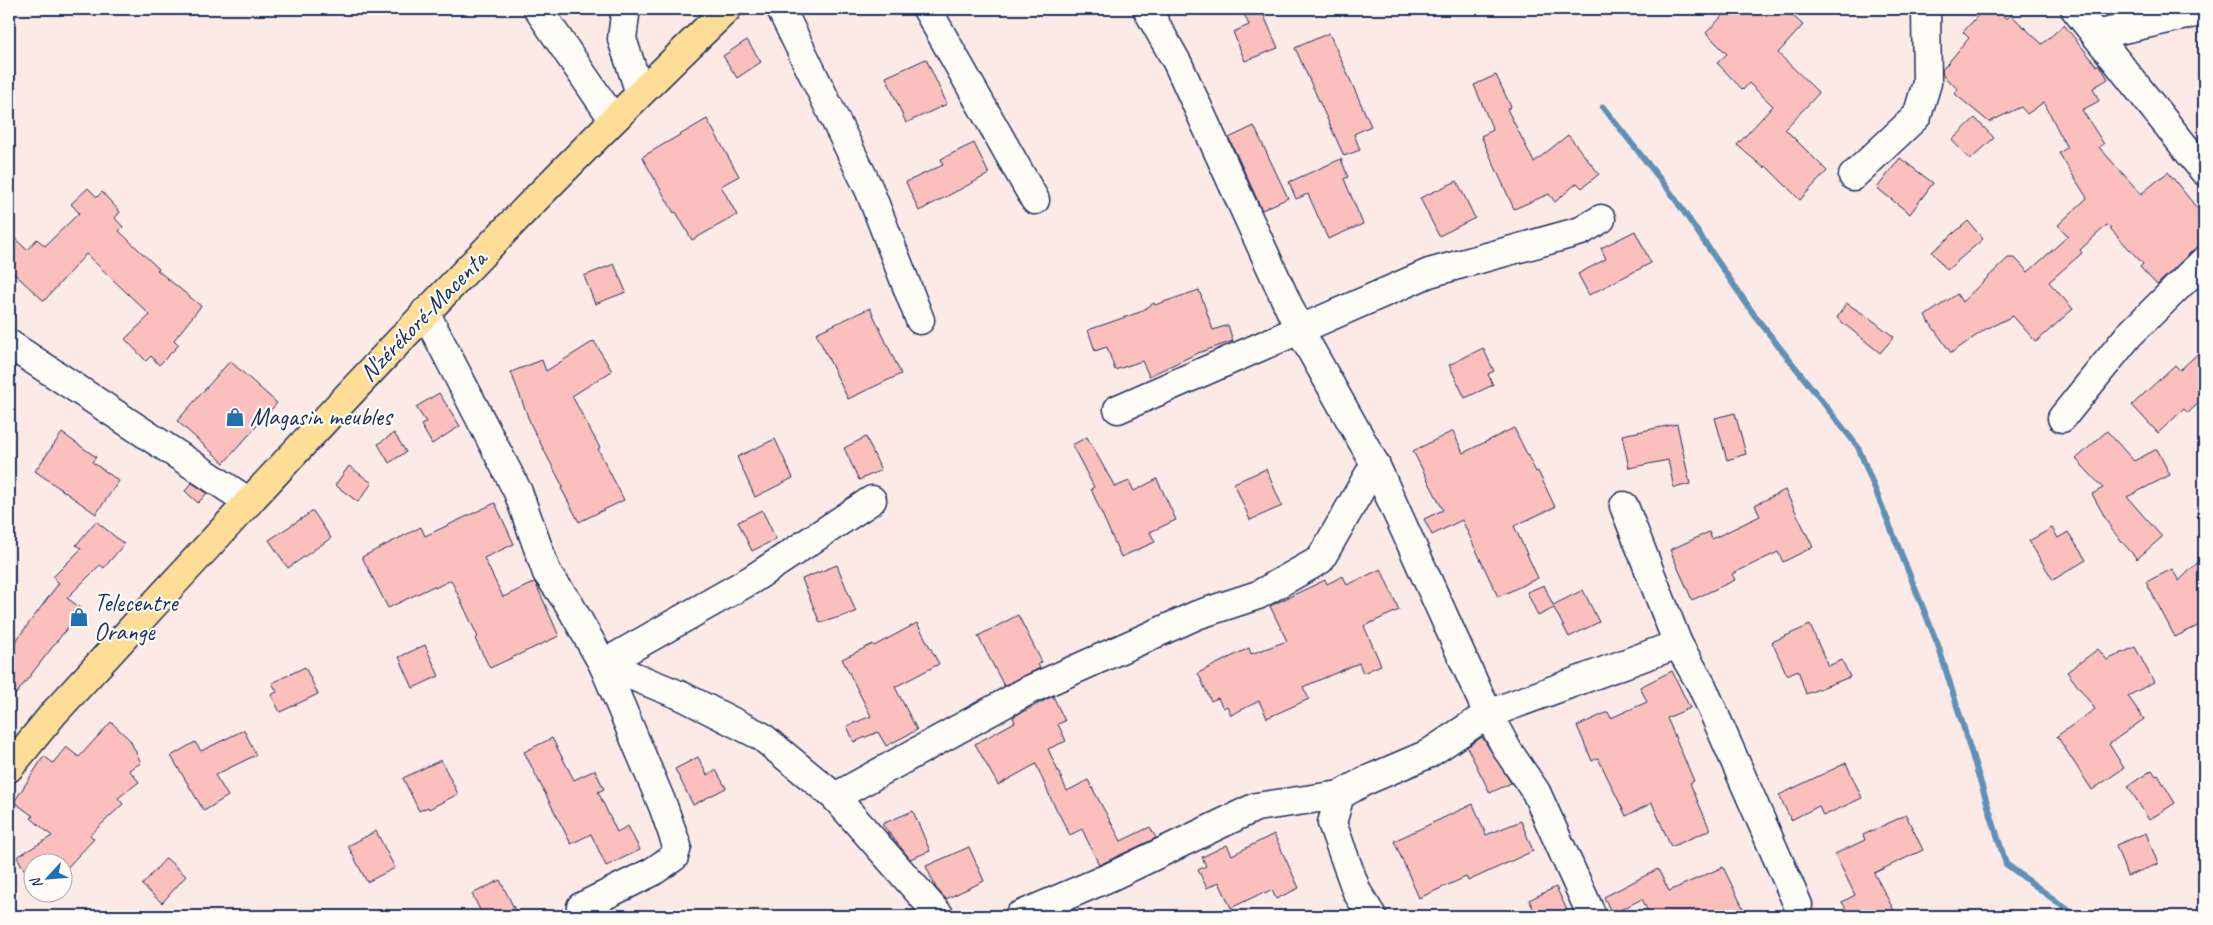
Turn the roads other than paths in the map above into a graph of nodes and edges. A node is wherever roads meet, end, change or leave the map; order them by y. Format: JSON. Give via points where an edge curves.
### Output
{"nodes":[{"id":1,"x":538,"y":9,"type":"edge"},
{"id":2,"x":727,"y":9,"type":"edge"},
{"id":3,"x":781,"y":9,"type":"edge"},
{"id":4,"x":927,"y":9,"type":"edge"},
{"id":5,"x":1147,"y":9,"type":"edge"},
{"id":6,"x":1926,"y":9,"type":"edge"},
{"id":7,"x":2075,"y":9,"type":"edge"},
{"id":8,"x":2204,"y":11,"type":"edge"},
{"id":9,"x":625,"y":15,"type":"dead end"},
{"id":10,"x":2096,"y":35,"type":"junction"},
{"id":11,"x":640,"y":93,"type":"junction"},
{"id":12,"x":613,"y":120,"type":"junction"},
{"id":13,"x":2204,"y":171,"type":"edge"},
{"id":14,"x":1853,"y":176,"type":"dead end"},
{"id":15,"x":1035,"y":200,"type":"dead end"},
{"id":16,"x":1601,"y":219,"type":"dead end"},
{"id":17,"x":2204,"y":261,"type":"edge"},
{"id":18,"x":425,"y":312,"type":"junction"},
{"id":19,"x":920,"y":320,"type":"dead end"},
{"id":20,"x":1299,"y":329,"type":"junction"},
{"id":21,"x":9,"y":344,"type":"edge"},
{"id":22,"x":1118,"y":409,"type":"dead end"},
{"id":23,"x":2062,"y":418,"type":"dead end"},
{"id":24,"x":1375,"y":464,"type":"junction"},
{"id":25,"x":872,"y":500,"type":"dead end"},
{"id":26,"x":250,"y":502,"type":"junction"},
{"id":27,"x":1624,"y":506,"type":"dead end"},
{"id":28,"x":1678,"y":644,"type":"junction"},
{"id":29,"x":603,"y":664,"type":"junction"},
{"id":30,"x":1488,"y":714,"type":"junction"},
{"id":31,"x":9,"y":768,"type":"edge"},
{"id":32,"x":1340,"y":795,"type":"junction"},
{"id":33,"x":835,"y":797,"type":"junction"},
{"id":34,"x":1798,"y":905,"type":"dead end"},
{"id":35,"x":581,"y":907,"type":"dead end"},
{"id":36,"x":940,"y":916,"type":"edge"},
{"id":37,"x":1019,"y":916,"type":"edge"},
{"id":38,"x":1372,"y":916,"type":"edge"},
{"id":39,"x":1592,"y":916,"type":"edge"}],
"edges":[{"from":1,"to":12,"type":"street"},
{"from":2,"to":11,"type":"highway","name":"N'zérékoré-Macenta"},
{"from":3,"to":19,"type":"street","via":[[869,189]]},
{"from":4,"to":15,"type":"street"},
{"from":5,"to":20,"type":"street","via":[[1178,64]]},
{"from":6,"to":14,"type":"street","via":[[1927,83],[1917,116]]},
{"from":7,"to":10,"type":"street"},
{"from":8,"to":10,"type":"street"},
{"from":9,"to":11,"type":"street","via":[[622,39]]},
{"from":10,"to":13,"type":"street"},
{"from":11,"to":12,"type":"highway","name":"N'zérékoré-Macenta"},
{"from":12,"to":18,"type":"highway","name":"N'zérékoré-Macenta"},
{"from":16,"to":20,"type":"street","via":[[1581,231],[1429,273]]},
{"from":17,"to":23,"type":"street","via":[[2129,335]]},
{"from":18,"to":26,"type":"highway","name":"N'zérékoré-Macenta"},
{"from":18,"to":29,"type":"street","via":[[518,492],[547,572]]},
{"from":20,"to":22,"type":"street"},
{"from":20,"to":24,"type":"street"},
{"from":21,"to":26,"type":"street"},
{"from":24,"to":30,"type":"street"},
{"from":24,"to":33,"type":"street","via":[[1320,560],[1258,595],[1197,615],[1029,690]]},
{"from":25,"to":29,"type":"street","via":[[751,580]]},
{"from":26,"to":31,"type":"highway","name":"N'zérékoré-Macenta","via":[[54,713]]},
{"from":27,"to":28,"type":"street"},
{"from":28,"to":30,"type":"street"},
{"from":28,"to":34,"type":"street","via":[[1702,686]]},
{"from":29,"to":33,"type":"street","via":[[682,696],[761,736]]},
{"from":29,"to":35,"type":"street","via":[[677,846],[674,856],[652,872]]},
{"from":30,"to":32,"type":"street","via":[[1428,754]]},
{"from":30,"to":39,"type":"street","via":[[1536,792]]},
{"from":32,"to":37,"type":"street","via":[[1256,807],[1110,877]]},
{"from":32,"to":38,"type":"street","via":[[1332,823],[1357,892]]},
{"from":33,"to":36,"type":"street"}]}
